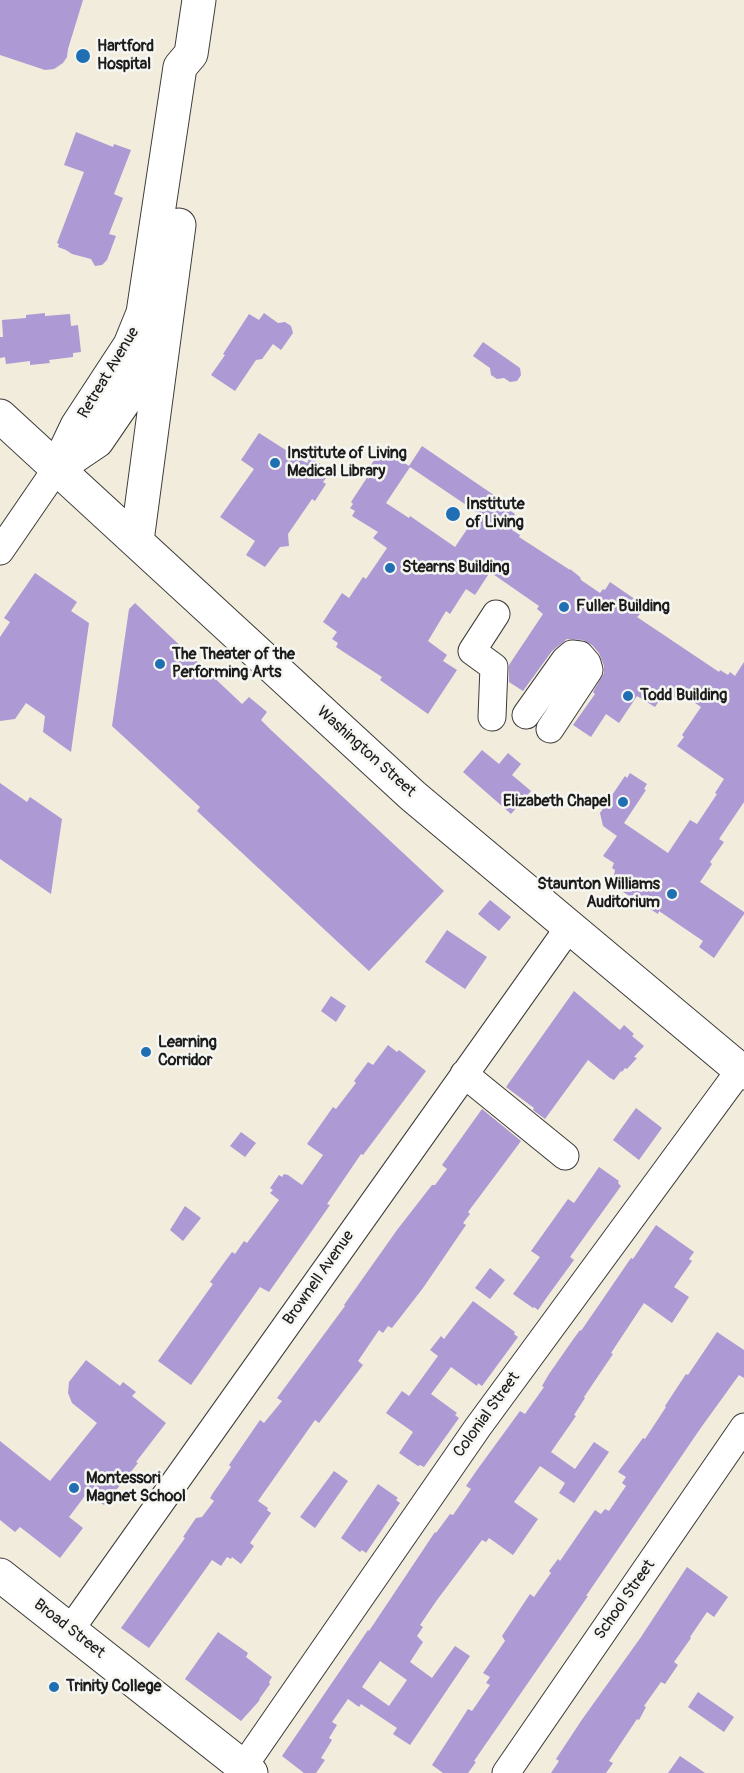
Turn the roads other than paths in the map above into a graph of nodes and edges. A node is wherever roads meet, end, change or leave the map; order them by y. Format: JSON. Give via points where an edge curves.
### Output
{"nodes":[{"id":1,"x":199,"y":0,"type":"edge"},
{"id":2,"x":191,"y":54,"type":"junction"},
{"id":3,"x":167,"y":319,"type":"junction"},
{"id":4,"x":0,"y":416,"type":"edge"},
{"id":5,"x":57,"y":468,"type":"junction"},
{"id":6,"x":137,"y":541,"type":"junction"},
{"id":7,"x":0,"y":551,"type":"edge"},
{"id":8,"x":496,"y":614,"type":"dead end"},
{"id":9,"x":526,"y":716,"type":"dead end"},
{"id":10,"x":492,"y":717,"type":"dead end"},
{"id":11,"x":550,"y":729,"type":"dead end"},
{"id":12,"x":570,"y":926,"type":"junction"},
{"id":13,"x":742,"y":1071,"type":"edge"},
{"id":14,"x":464,"y":1074,"type":"junction"},
{"id":15,"x":565,"y":1156,"type":"dead end"},
{"id":16,"x":744,"y":1427,"type":"edge"},
{"id":17,"x":0,"y":1575,"type":"edge"},
{"id":18,"x":70,"y":1630,"type":"junction"},
{"id":19,"x":247,"y":1770,"type":"edge"},
{"id":20,"x":506,"y":1773,"type":"edge"}],
"edges":[{"from":1,"to":2,"type":"main road","name":"Retreat Avenue"},
{"from":2,"to":3,"type":"main road","name":"Retreat Avenue","via":[[200,67]]},
{"from":2,"to":5,"type":"main road","name":"Retreat Avenue","via":[[180,67],[143,313],[124,355],[76,426]]},
{"from":3,"to":5,"type":"main road","name":"Retreat Avenue","via":[[147,368],[97,441]]},
{"from":3,"to":6,"type":"main road","name":"Retreat Avenue"},
{"from":4,"to":5,"type":"main road","name":"Washington Street"},
{"from":5,"to":6,"type":"main road","name":"Washington Street"},
{"from":5,"to":7,"type":"street"},
{"from":6,"to":12,"type":"main road","name":"Washington Street","via":[[413,795]]},
{"from":8,"to":10,"type":"street","via":[[472,651],[495,667]]},
{"from":9,"to":11,"type":"street","via":[[564,660],[572,654],[580,655],[589,670]]},
{"from":12,"to":13,"type":"main road","name":"Washington Street"},
{"from":12,"to":14,"type":"street","name":"Brownell Avenue"},
{"from":13,"to":19,"type":"street","name":"Colonial Street","via":[[478,1427]]},
{"from":14,"to":15,"type":"street"},
{"from":14,"to":18,"type":"street","name":"Brownell Avenue"},
{"from":16,"to":20,"type":"street","name":"School Street"},
{"from":17,"to":18,"type":"main road","name":"Broad Street"},
{"from":18,"to":19,"type":"main road","name":"Broad Street"}]}
